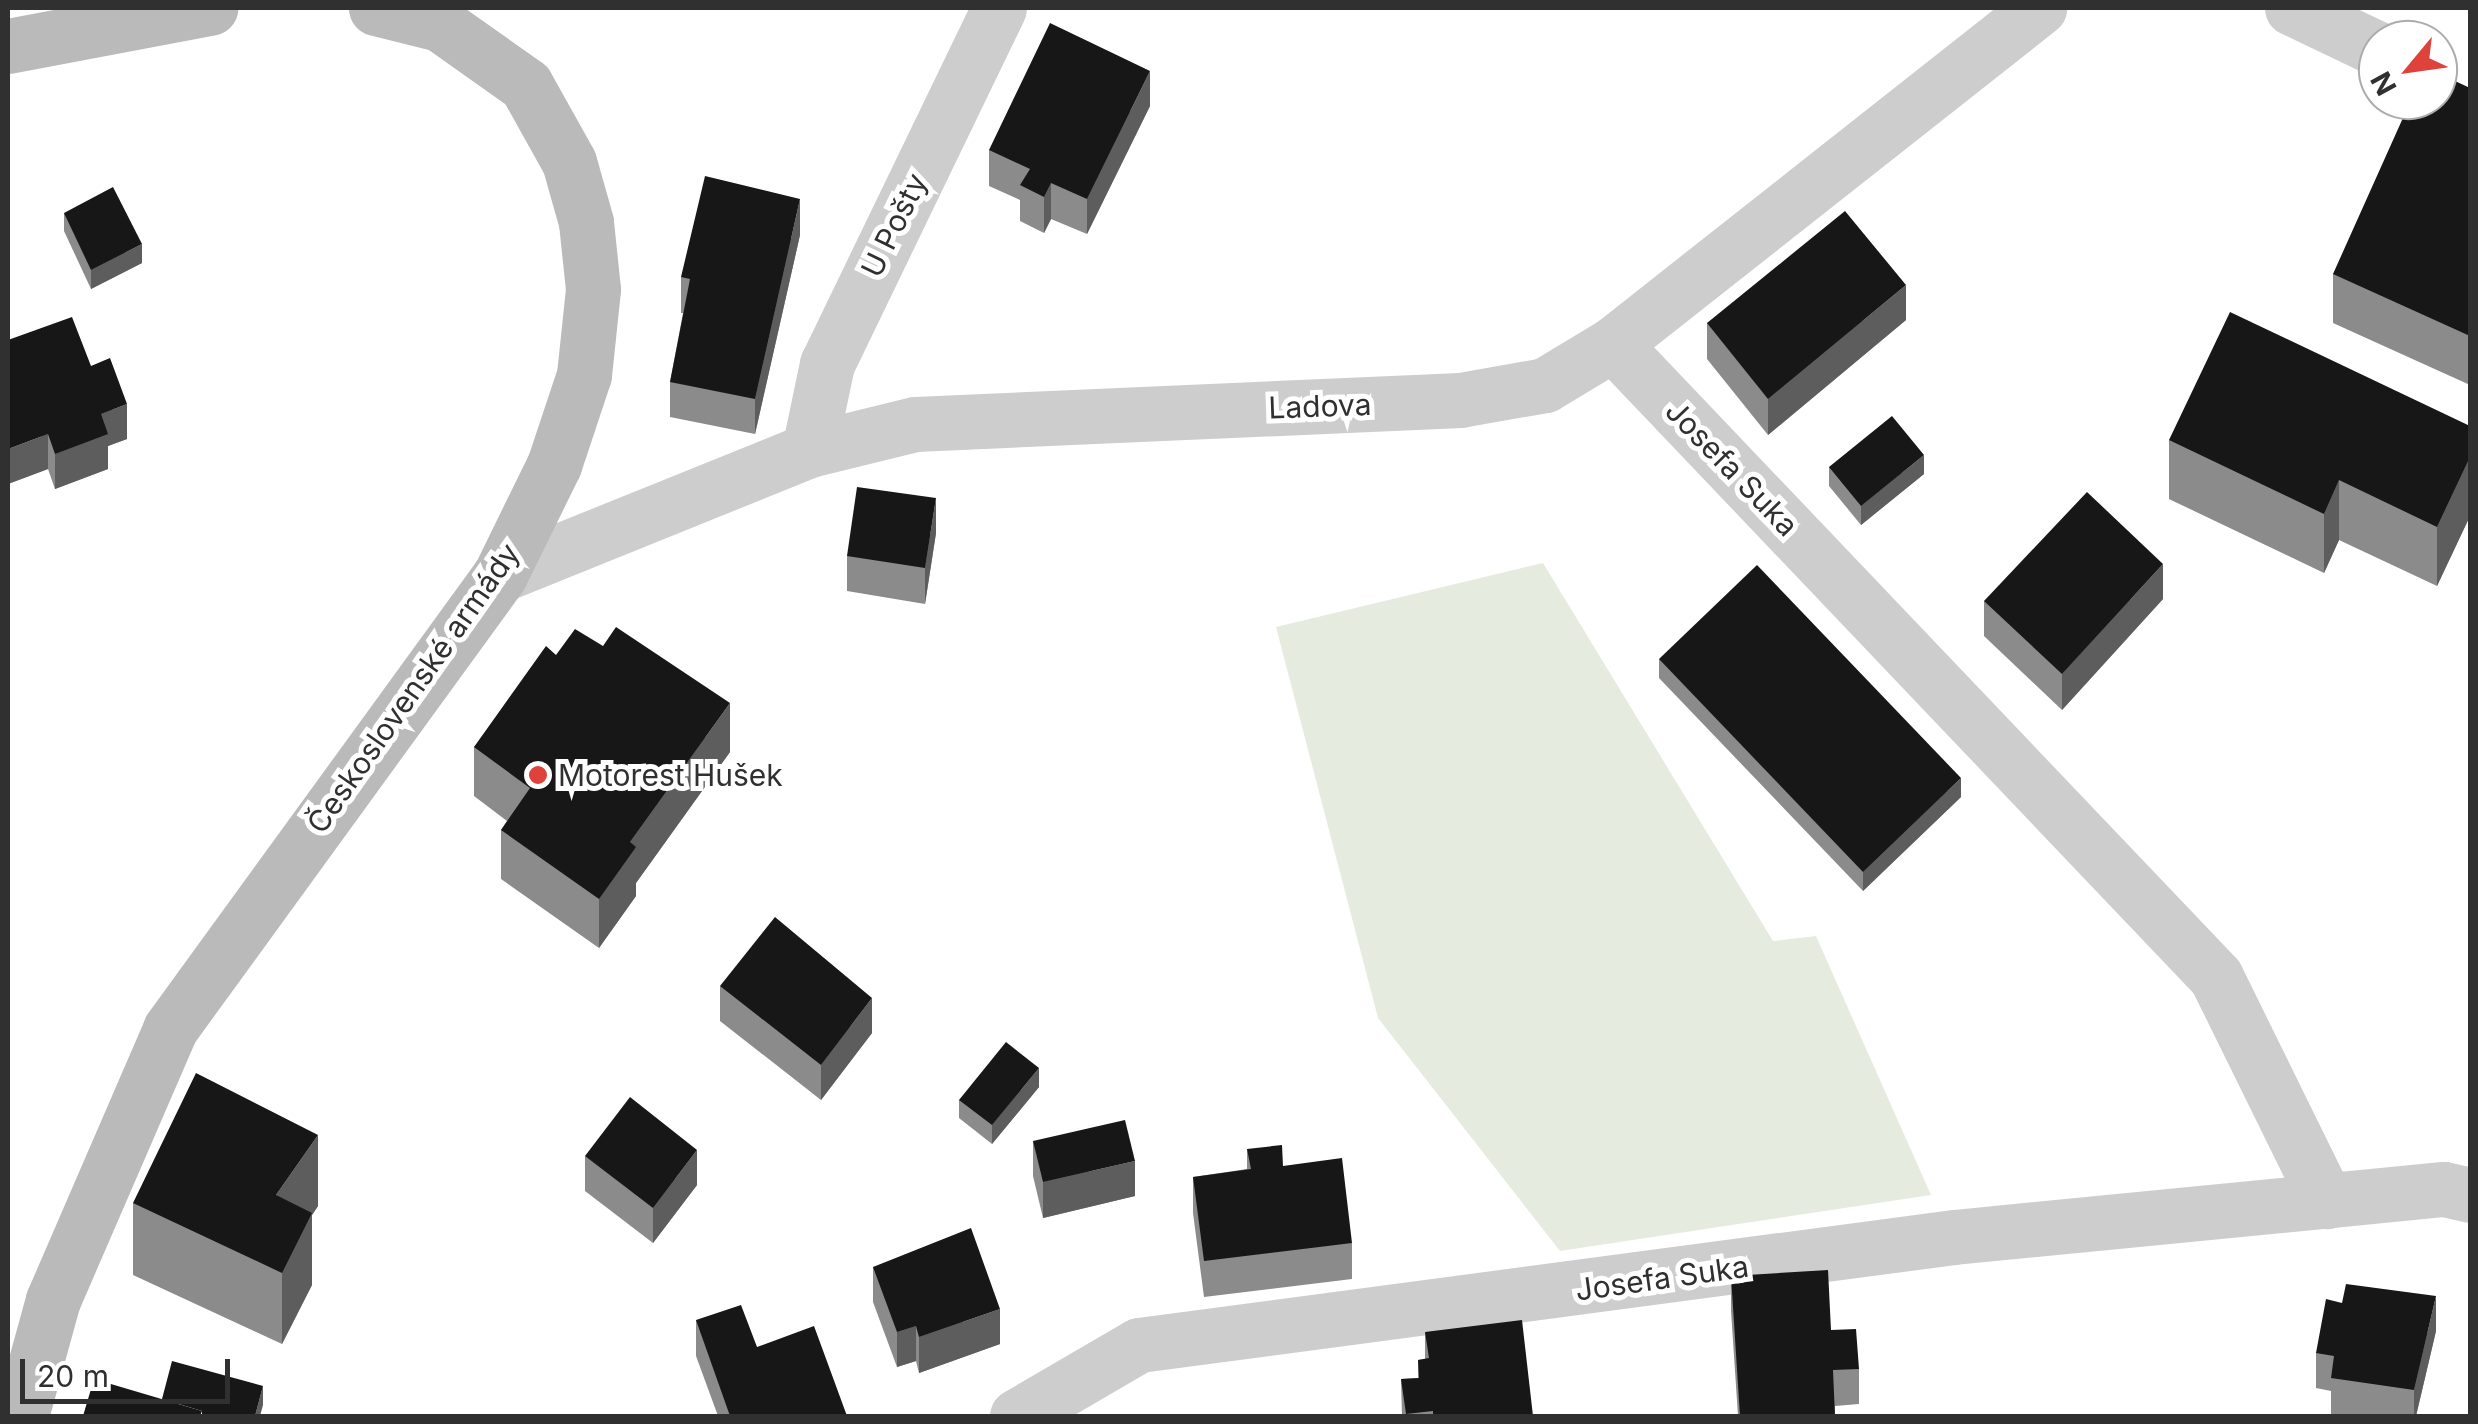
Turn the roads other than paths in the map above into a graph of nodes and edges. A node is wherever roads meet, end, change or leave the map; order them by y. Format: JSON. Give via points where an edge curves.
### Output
{"nodes":[{"id":1,"x":210,"y":8,"type":"edge"},
{"id":2,"x":376,"y":8,"type":"edge"},
{"id":3,"x":999,"y":8,"type":"edge"},
{"id":4,"x":2039,"y":8,"type":"edge"},
{"id":5,"x":2292,"y":8,"type":"edge"},
{"id":6,"x":2358,"y":40,"type":"edge"},
{"id":7,"x":8,"y":46,"type":"edge"},
{"id":8,"x":1613,"y":344,"type":"junction"},
{"id":9,"x":809,"y":450,"type":"junction"},
{"id":10,"x":500,"y":575,"type":"junction"},
{"id":11,"x":2470,"y":1196,"type":"edge"},
{"id":12,"x":2326,"y":1200,"type":"junction"},
{"id":13,"x":21,"y":1416,"type":"edge"},
{"id":14,"x":1017,"y":1416,"type":"edge"}],
"edges":[{"from":1,"to":7,"type":"street"},
{"from":2,"to":10,"type":"street","name":"Československé armády","via":[[440,24],[526,85],[569,162],[586,222],[594,289],[584,375],[554,465]]},
{"from":3,"to":9,"type":"street","name":"U Pošty","via":[[827,364]]},
{"from":4,"to":8,"type":"street","name":"Ladova"},
{"from":5,"to":6,"type":"street"},
{"from":8,"to":9,"type":"street","name":"Ladova","via":[[1545,386],[1460,400],[915,424]]},
{"from":8,"to":12,"type":"street","name":"Josefa Suka","via":[[2216,977]]},
{"from":9,"to":10,"type":"street","name":"Ladova"},
{"from":10,"to":13,"type":"street","name":"Československé armády","via":[[170,1029],[54,1300]]},
{"from":11,"to":12,"type":"street","name":"Josefa Suka","via":[[2444,1189]]},
{"from":12,"to":14,"type":"street","name":"Josefa Suka","via":[[1954,1237],[1139,1345]]}]}
